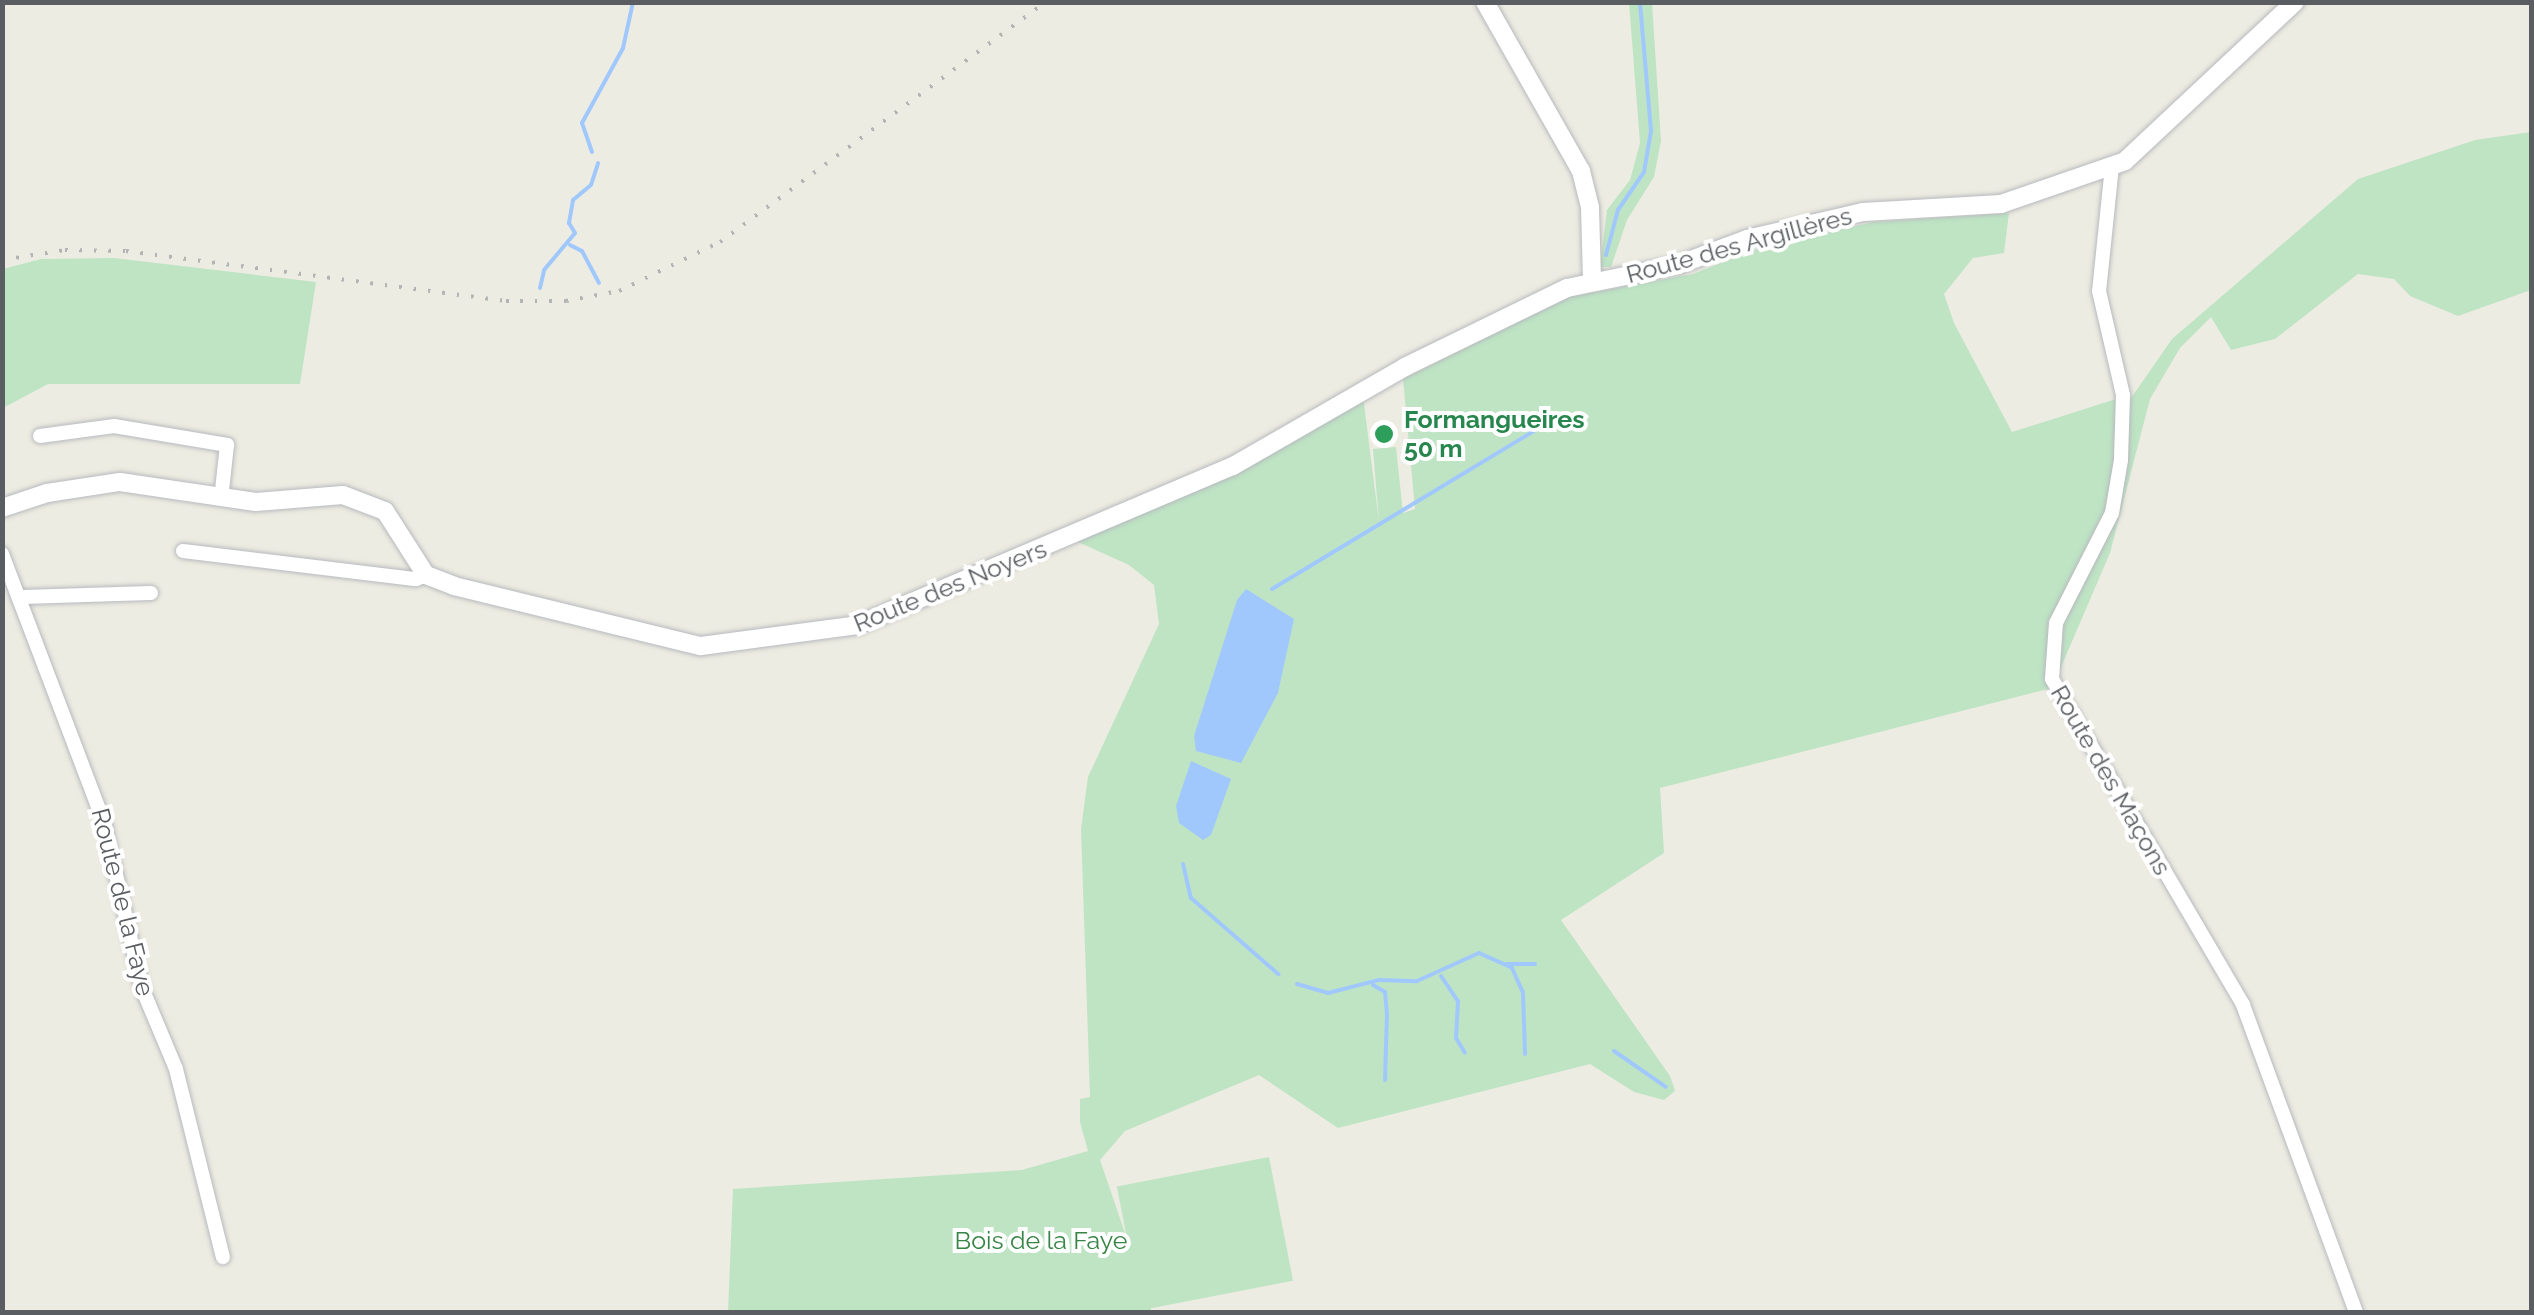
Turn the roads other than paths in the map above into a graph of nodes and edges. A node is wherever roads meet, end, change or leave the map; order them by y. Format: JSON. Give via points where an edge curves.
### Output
{"nodes":[{"id":1,"x":1486,"y":2,"type":"edge"},
{"id":2,"x":2295,"y":2,"type":"edge"},
{"id":3,"x":2112,"y":166,"type":"junction"},
{"id":4,"x":1592,"y":281,"type":"junction"},
{"id":5,"x":40,"y":436,"type":"dead end"},
{"id":6,"x":222,"y":498,"type":"junction"},
{"id":7,"x":2,"y":508,"type":"edge"},
{"id":8,"x":184,"y":551,"type":"dead end"},
{"id":9,"x":2,"y":554,"type":"edge"},
{"id":10,"x":426,"y":575,"type":"junction"},
{"id":11,"x":151,"y":593,"type":"dead end"},
{"id":12,"x":22,"y":597,"type":"junction"},
{"id":13,"x":222,"y":1257,"type":"dead end"},
{"id":14,"x":2356,"y":1312,"type":"edge"}],
"edges":[{"from":1,"to":4,"type":"street","via":[[1581,171],[1590,208]]},
{"from":2,"to":3,"type":"street","name":"Route des Argillères","via":[[2134,155]]},
{"from":3,"to":4,"type":"street","name":"Route des Argillères","via":[[2001,204],[1864,212],[1747,239],[1678,265]]},
{"from":3,"to":14,"type":"street","name":"Route des Maçons","via":[[2098,264],[2123,395],[2120,473],[2112,513],[2056,623],[2052,679],[2243,1005]]},
{"from":4,"to":10,"type":"street","name":"Route des Noyers","via":[[1548,295],[1405,367],[1233,466],[858,625],[702,646]]},
{"from":5,"to":6,"type":"street","via":[[114,426],[227,445]]},
{"from":6,"to":7,"type":"street","via":[[120,482]]},
{"from":6,"to":10,"type":"street","via":[[343,495],[371,502],[400,526]]},
{"from":8,"to":10,"type":"street"},
{"from":9,"to":12,"type":"street","name":"Route de la Faye"},
{"from":11,"to":12,"type":"street"},
{"from":12,"to":13,"type":"street","name":"Route de la Faye","via":[[104,822],[142,988],[181,1084]]}]}
